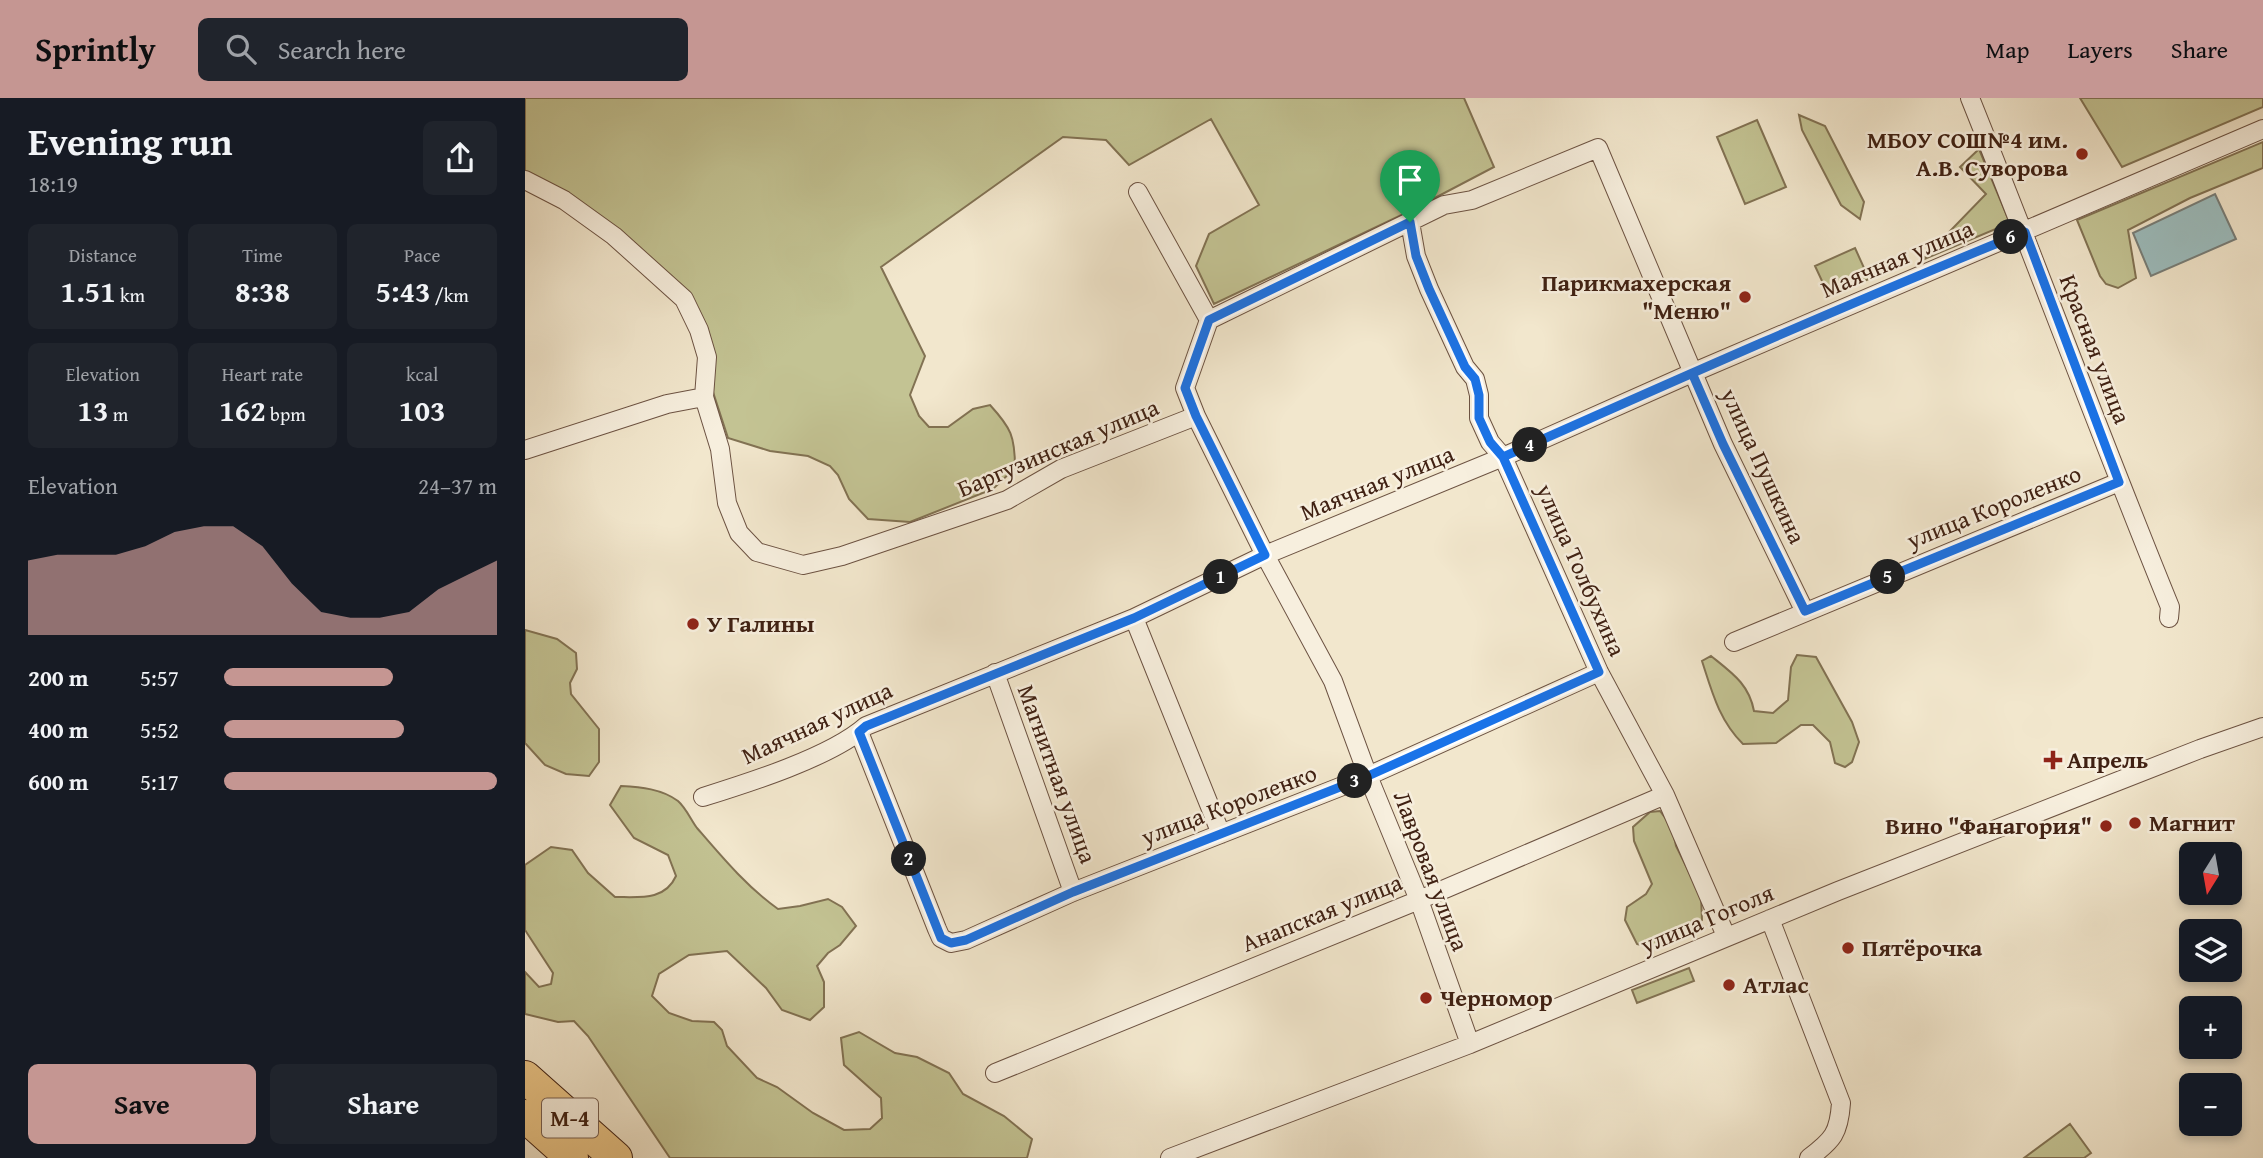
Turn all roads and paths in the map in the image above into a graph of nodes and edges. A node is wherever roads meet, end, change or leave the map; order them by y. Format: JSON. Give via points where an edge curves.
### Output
{"nodes":[{"id":1,"x":1971,"y":98,"type":"edge"},
{"id":2,"x":2263,"y":129,"type":"edge"},
{"id":3,"x":525,"y":180,"type":"edge"},
{"id":4,"x":1138,"y":192,"type":"dead end"},
{"id":5,"x":1410,"y":222,"type":"junction"},
{"id":6,"x":2025,"y":232,"type":"junction"},
{"id":7,"x":1209,"y":320,"type":"junction"},
{"id":8,"x":1692,"y":373,"type":"junction"},
{"id":9,"x":704,"y":397,"type":"junction"},
{"id":10,"x":1196,"y":416,"type":"junction"},
{"id":11,"x":525,"y":450,"type":"edge"},
{"id":12,"x":1503,"y":457,"type":"junction"},
{"id":13,"x":2119,"y":482,"type":"junction"},
{"id":14,"x":1265,"y":555,"type":"junction"},
{"id":15,"x":1805,"y":611,"type":"junction"},
{"id":16,"x":1134,"y":618,"type":"junction"},
{"id":17,"x":2169,"y":618,"type":"dead end"},
{"id":18,"x":1734,"y":642,"type":"dead end"},
{"id":19,"x":1599,"y":672,"type":"junction"},
{"id":20,"x":995,"y":673,"type":"junction"},
{"id":21,"x":2263,"y":727,"type":"edge"},
{"id":22,"x":859,"y":732,"type":"junction"},
{"id":23,"x":1368,"y":776,"type":"junction"},
{"id":24,"x":1665,"y":795,"type":"junction"},
{"id":25,"x":702,"y":797,"type":"dead end"},
{"id":26,"x":1221,"y":834,"type":"junction"},
{"id":27,"x":1073,"y":892,"type":"junction"},
{"id":28,"x":1419,"y":900,"type":"junction"},
{"id":29,"x":1770,"y":919,"type":"junction"},
{"id":30,"x":1726,"y":936,"type":"junction"},
{"id":31,"x":1470,"y":1044,"type":"junction"},
{"id":32,"x":995,"y":1073,"type":"dead end"},
{"id":33,"x":525,"y":1077,"type":"edge"},
{"id":34,"x":525,"y":1116,"type":"edge"},
{"id":35,"x":572,"y":1158,"type":"edge"},
{"id":36,"x":616,"y":1158,"type":"edge"},
{"id":37,"x":1170,"y":1158,"type":"edge"},
{"id":38,"x":1809,"y":1158,"type":"edge"}],
"edges":[{"from":1,"to":6,"type":"street","name":"Красная улица"},
{"from":2,"to":6,"type":"street","name":"Маячная улица"},
{"from":3,"to":9,"type":"street","via":[[564,200],[614,236],[684,299],[707,357]]},
{"from":4,"to":7,"type":"street"},
{"from":5,"to":7,"type":"street"},
{"from":5,"to":8,"type":"street","name":"улица Пушкина","via":[[1598,148]]},
{"from":5,"to":12,"type":"street","name":"улица Толбухина","via":[[1416,256],[1429,289],[1475,379],[1479,418]]},
{"from":6,"to":8,"type":"street","name":"Маячная улица"},
{"from":6,"to":13,"type":"street","name":"Красная улица"},
{"from":7,"to":10,"type":"street","name":"Лавровая улица","via":[[1185,388]]},
{"from":8,"to":12,"type":"street","name":"Маячная улица"},
{"from":8,"to":15,"type":"street","name":"улица Пушкина"},
{"from":9,"to":10,"type":"street","name":"Баргузинская улица","via":[[720,449],[727,503],[739,533],[757,552],[803,565],[1007,500],[1061,469]]},
{"from":9,"to":11,"type":"street","via":[[667,404]]},
{"from":10,"to":14,"type":"street","name":"Лавровая улица"},
{"from":12,"to":14,"type":"street","name":"Маячная улица"},
{"from":12,"to":19,"type":"street","name":"улица Толбухина"},
{"from":13,"to":15,"type":"street","name":"улица Короленко"},
{"from":13,"to":17,"type":"street","name":"Красная улица","via":[[2170,607]]},
{"from":14,"to":16,"type":"street","name":"Маячная улица"},
{"from":14,"to":23,"type":"street","name":"Лавровая улица","via":[[1333,681]]},
{"from":15,"to":18,"type":"street","name":"улица Короленко"},
{"from":16,"to":20,"type":"street","name":"Маячная улица"},
{"from":16,"to":26,"type":"street"},
{"from":19,"to":23,"type":"street","name":"улица Короленко"},
{"from":19,"to":24,"type":"street","name":"улица Толбухина"},
{"from":20,"to":22,"type":"street","name":"Маячная улица"},
{"from":20,"to":27,"type":"street","name":"Магнитная улица"},
{"from":21,"to":29,"type":"street","name":"улица Гоголя"},
{"from":22,"to":25,"type":"street","name":"Маячная улица","via":[[829,749]]},
{"from":22,"to":27,"type":"street","name":"улица Короленко","via":[[941,938],[951,943],[966,940]]},
{"from":23,"to":26,"type":"street","name":"улица Короленко"},
{"from":23,"to":28,"type":"street","name":"Лавровая улица"},
{"from":24,"to":28,"type":"street","name":"Анапская улица"},
{"from":24,"to":30,"type":"street","name":"улица Толбухина"},
{"from":26,"to":27,"type":"street","name":"улица Короленко"},
{"from":28,"to":31,"type":"street","name":"Лавровая улица"},
{"from":28,"to":32,"type":"street","name":"Анапская улица"},
{"from":29,"to":30,"type":"street","name":"улица Гоголя"},
{"from":29,"to":38,"type":"street","via":[[1841,1103],[1831,1141]]},
{"from":30,"to":31,"type":"street","name":"улица Гоголя"},
{"from":31,"to":37,"type":"street","name":"улица Гоголя"},
{"from":33,"to":36,"type":"highway","number":"М-4"},
{"from":34,"to":35,"type":"highway","number":"М-4"}]}
